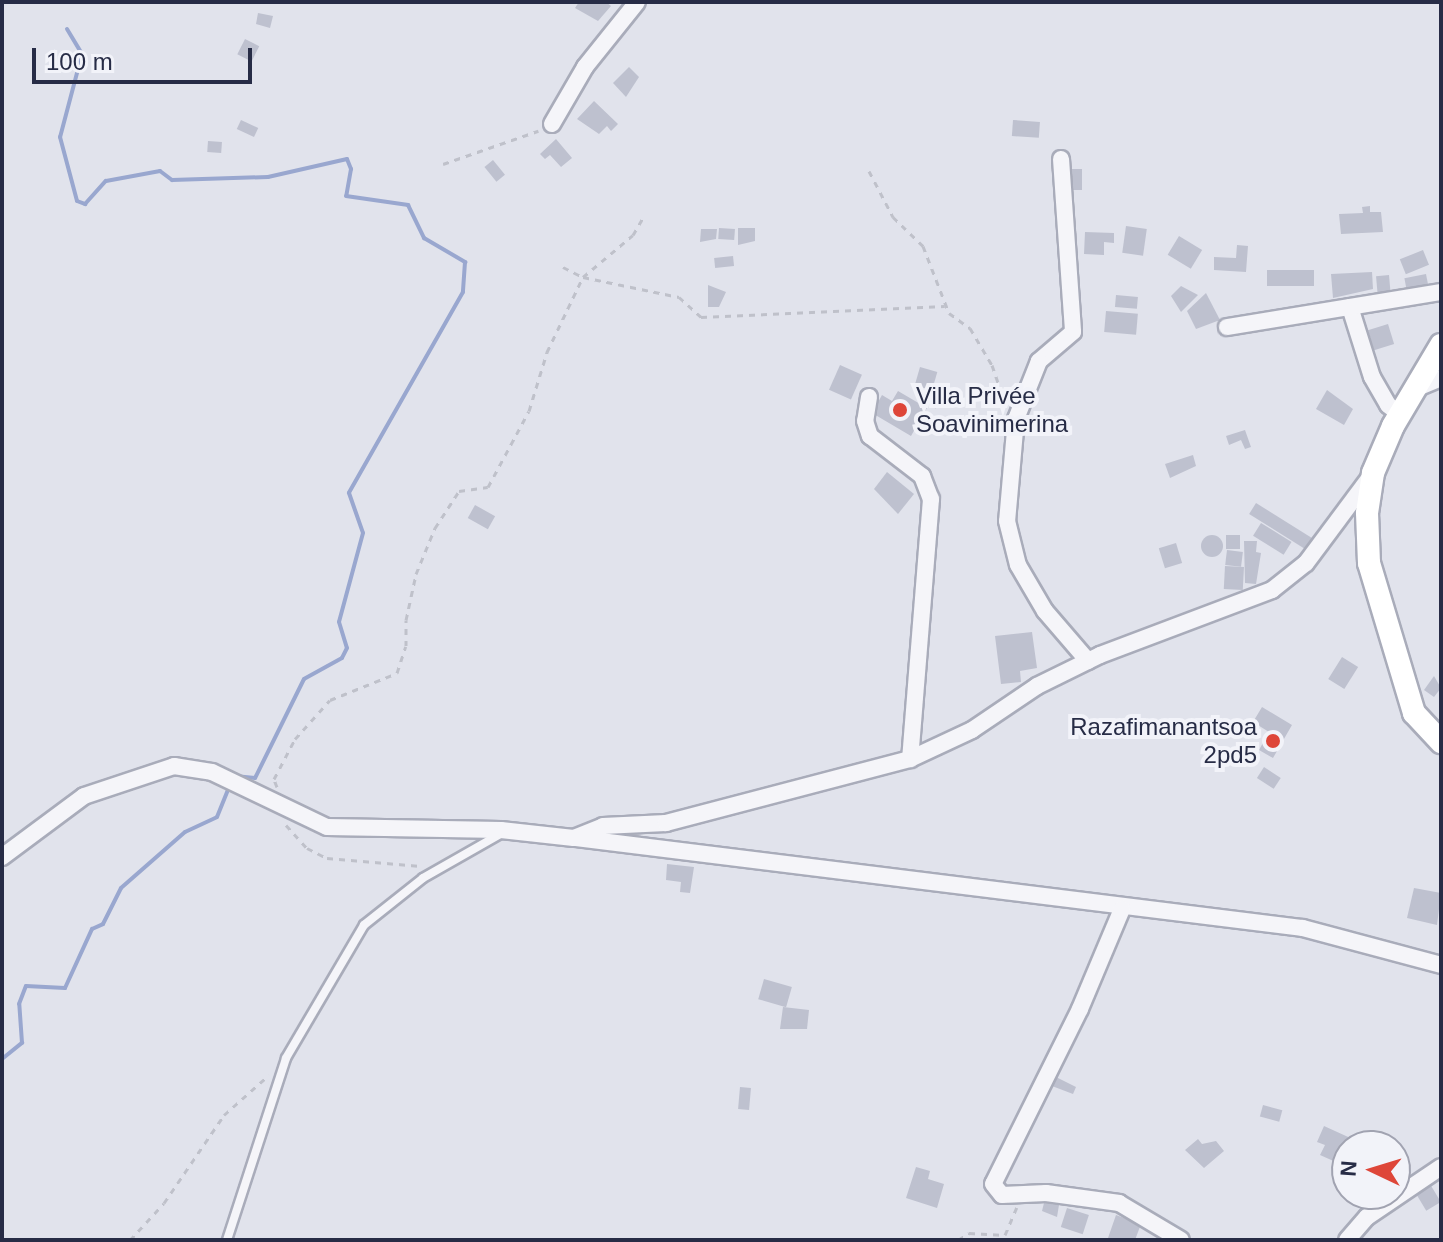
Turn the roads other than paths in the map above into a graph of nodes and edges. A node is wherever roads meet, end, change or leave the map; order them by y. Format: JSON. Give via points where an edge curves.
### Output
{"nodes":[{"id":1,"x":637,"y":2,"type":"edge"},
{"id":2,"x":552,"y":124,"type":"road end"},
{"id":3,"x":1061,"y":159,"type":"dead end"},
{"id":4,"x":1441,"y":292,"type":"edge"},
{"id":5,"x":1350,"y":307,"type":"junction"},
{"id":6,"x":1227,"y":327,"type":"dead end"},
{"id":7,"x":1441,"y":345,"type":"edge"},
{"id":8,"x":1441,"y":378,"type":"edge"},
{"id":9,"x":1413,"y":389,"type":"junction"},
{"id":10,"x":869,"y":397,"type":"dead end"},
{"id":11,"x":1400,"y":414,"type":"junction"},
{"id":12,"x":1373,"y":473,"type":"junction"},
{"id":13,"x":1088,"y":661,"type":"junction"},
{"id":14,"x":1441,"y":742,"type":"edge"},
{"id":15,"x":910,"y":759,"type":"junction"},
{"id":16,"x":508,"y":831,"type":"junction"},
{"id":17,"x":574,"y":838,"type":"junction"},
{"id":18,"x":2,"y":857,"type":"edge"},
{"id":19,"x":1122,"y":909,"type":"junction"},
{"id":20,"x":1441,"y":965,"type":"edge"},
{"id":21,"x":1441,"y":1167,"type":"edge"},
{"id":22,"x":227,"y":1240,"type":"edge"},
{"id":23,"x":1181,"y":1240,"type":"edge"},
{"id":24,"x":1347,"y":1240,"type":"edge"}],
"edges":[{"from":1,"to":2,"type":"street","via":[[585,67]]},
{"from":3,"to":13,"type":"street","via":[[1073,332],[1039,361],[1016,419],[1007,521],[1012,551],[1045,611]]},
{"from":4,"to":5,"type":"street"},
{"from":5,"to":6,"type":"street"},
{"from":5,"to":11,"type":"street","via":[[1372,377],[1388,405]]},
{"from":7,"to":9,"type":"main road"},
{"from":8,"to":9,"type":"street"},
{"from":9,"to":11,"type":"main road"},
{"from":10,"to":15,"type":"street","via":[[865,421],[870,436],[922,476],[931,499]]},
{"from":11,"to":12,"type":"main road"},
{"from":12,"to":13,"type":"street","via":[[1306,563],[1272,590]]},
{"from":12,"to":14,"type":"main road","via":[[1367,513],[1369,563],[1414,713]]},
{"from":13,"to":15,"type":"street","via":[[1037,686],[972,730]]},
{"from":15,"to":17,"type":"street","via":[[666,823],[603,826]]},
{"from":16,"to":17,"type":"street"},
{"from":16,"to":18,"type":"street","via":[[327,827],[212,772],[174,766],[84,796]]},
{"from":16,"to":22,"type":"lane","via":[[436,870],[364,925],[286,1058]]},
{"from":17,"to":19,"type":"street"},
{"from":19,"to":20,"type":"street","via":[[1303,928]]},
{"from":19,"to":23,"type":"street","via":[[1080,1009],[993,1184],[1002,1195],[1119,1203]]},
{"from":21,"to":24,"type":"street","via":[[1367,1217]]}]}
